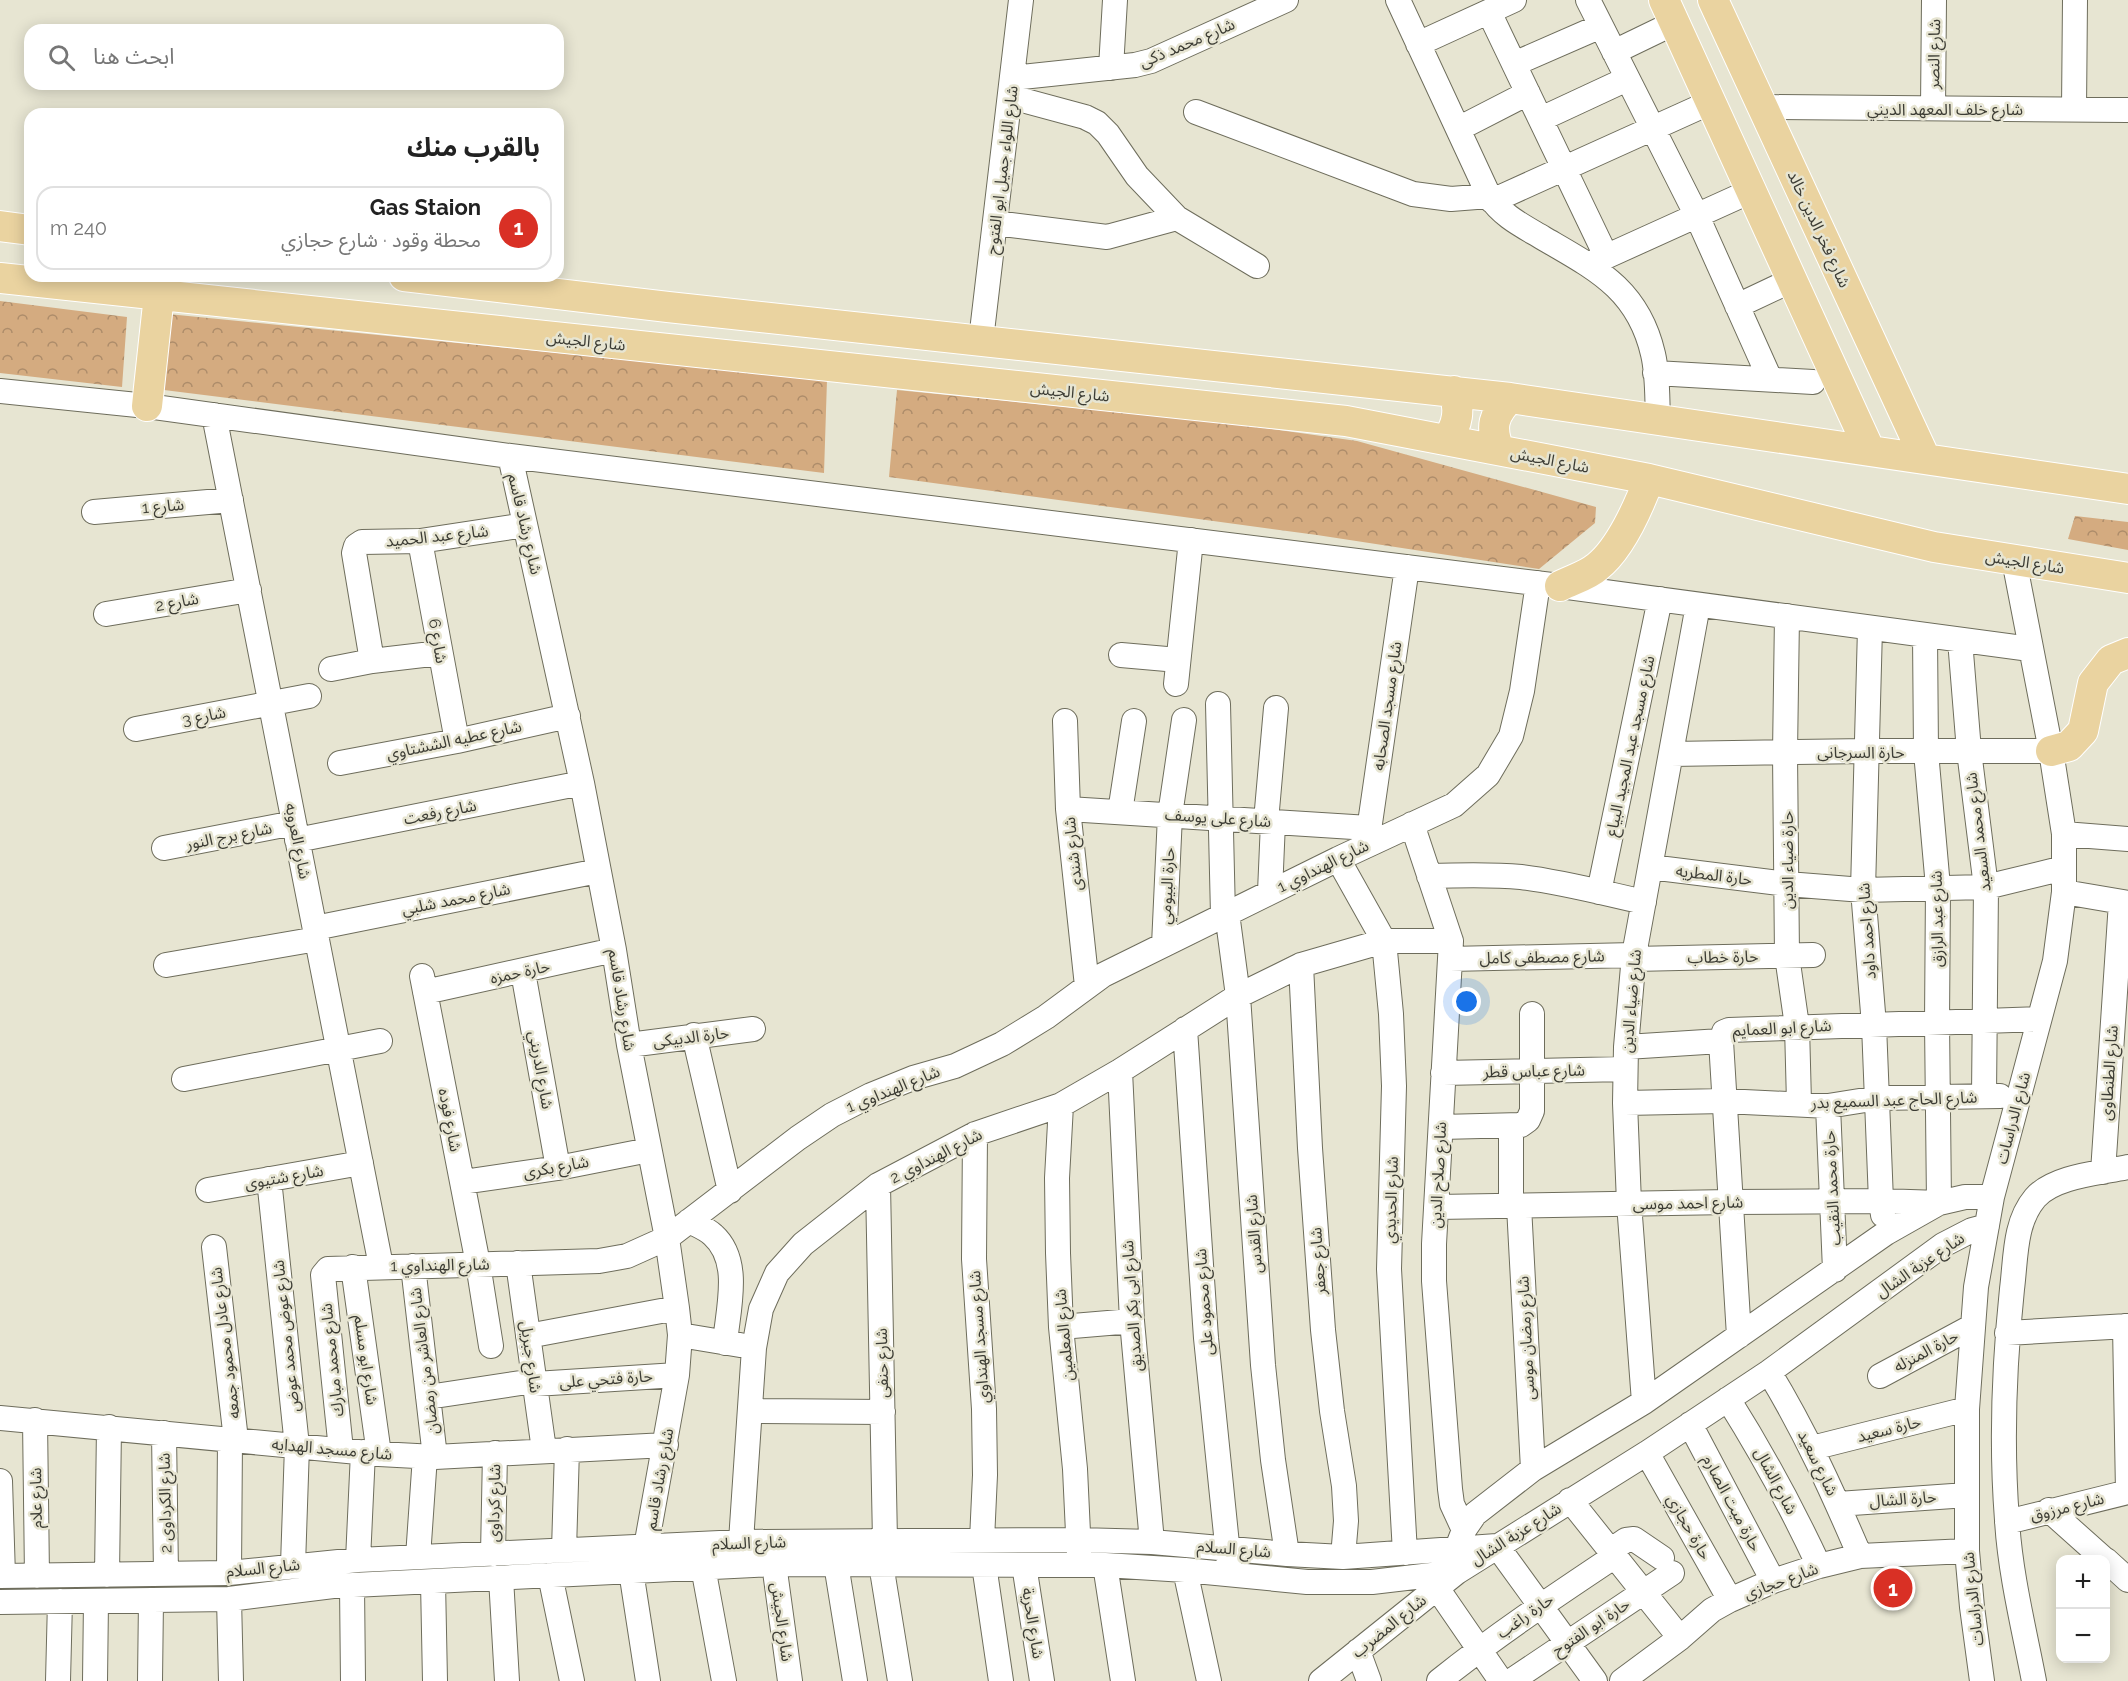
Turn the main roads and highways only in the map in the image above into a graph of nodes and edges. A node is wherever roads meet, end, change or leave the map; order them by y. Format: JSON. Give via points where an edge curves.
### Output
{"nodes":[{"id":1,"x":1713,"y":0,"type":"edge"},
{"id":2,"x":1669,"y":11,"type":"edge"},
{"id":3,"x":0,"y":226,"type":"edge"},
{"id":4,"x":24,"y":229,"type":"edge"},
{"id":5,"x":0,"y":278,"type":"edge"},
{"id":6,"x":24,"y":281,"type":"edge"},
{"id":7,"x":37,"y":282,"type":"edge"},
{"id":8,"x":456,"y":282,"type":"edge"},
{"id":9,"x":159,"y":295,"type":"junction"},
{"id":10,"x":664,"y":306,"type":"junction"},
{"id":11,"x":658,"y":348,"type":"junction"},
{"id":12,"x":1454,"y":391,"type":"junction"},
{"id":13,"x":1510,"y":398,"type":"junction"},
{"id":14,"x":147,"y":406,"type":"road end"},
{"id":15,"x":1446,"y":440,"type":"junction"},
{"id":16,"x":1500,"y":450,"type":"junction"},
{"id":17,"x":1870,"y":451,"type":"junction"},
{"id":18,"x":1925,"y":458,"type":"junction"},
{"id":19,"x":1648,"y":479,"type":"junction"},
{"id":20,"x":2128,"y":489,"type":"edge"},
{"id":21,"x":2128,"y":578,"type":"edge"},
{"id":22,"x":1549,"y":585,"type":"road end"},
{"id":23,"x":2128,"y":653,"type":"edge"},
{"id":24,"x":2051,"y":751,"type":"road end"}],
"edges":[{"from":1,"to":18,"type":"main road","name":"شارع فخر الدين خالد"},
{"from":2,"to":17,"type":"main road"},
{"from":3,"to":4,"type":"main road"},
{"from":5,"to":6,"type":"main road","name":"شارع الجيش"},
{"from":7,"to":9,"type":"main road","name":"شارع الجيش"},
{"from":8,"to":10,"type":"main road"},
{"from":9,"to":11,"type":"main road","name":"شارع الجيش"},
{"from":9,"to":14,"type":"main road"},
{"from":10,"to":11,"type":"main road"},
{"from":10,"to":12,"type":"main road"},
{"from":11,"to":15,"type":"main road","name":"شارع الجيش","via":[[1346,421]]},
{"from":12,"to":13,"type":"main road"},
{"from":12,"to":15,"type":"main road","via":[[1458,417]]},
{"from":13,"to":16,"type":"main road","via":[[1494,422],[1494,437]]},
{"from":13,"to":17,"type":"main road"},
{"from":15,"to":16,"type":"main road","name":"شارع الجيش"},
{"from":16,"to":19,"type":"main road","name":"شارع الجيش"},
{"from":17,"to":18,"type":"main road"},
{"from":18,"to":20,"type":"main road"},
{"from":19,"to":21,"type":"main road","name":"شارع الجيش","via":[[1934,547]]},
{"from":19,"to":22,"type":"main road","via":[[1636,511],[1610,554],[1596,568]]},
{"from":23,"to":24,"type":"main road","via":[[2111,660],[2093,683],[2083,731],[2069,746]]}]}
